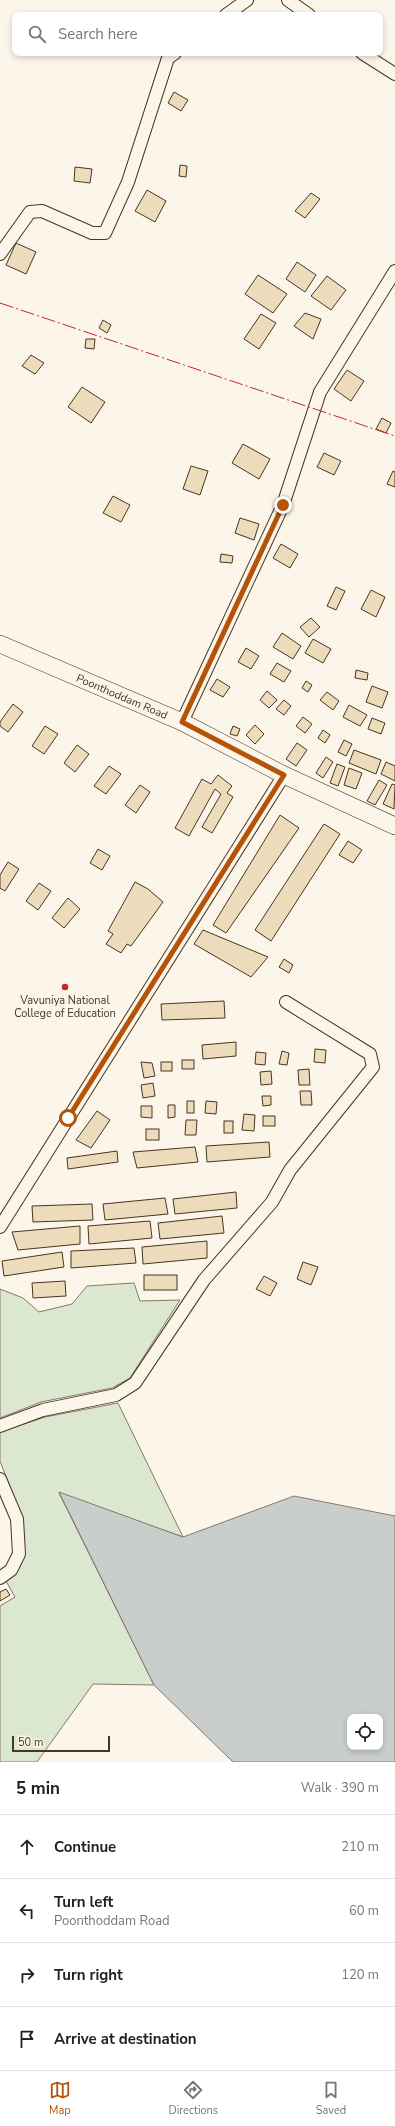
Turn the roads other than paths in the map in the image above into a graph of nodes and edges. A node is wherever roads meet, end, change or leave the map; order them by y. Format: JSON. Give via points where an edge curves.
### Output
{"nodes":[{"id":1,"x":247,"y":0,"type":"edge"},
{"id":2,"x":288,"y":0,"type":"edge"},
{"id":3,"x":230,"y":12,"type":"edge"},
{"id":4,"x":305,"y":12,"type":"edge"},
{"id":5,"x":171,"y":56,"type":"edge"},
{"id":6,"x":367,"y":56,"type":"edge"},
{"id":7,"x":395,"y":74,"type":"edge"},
{"id":8,"x":0,"y":254,"type":"edge"},
{"id":9,"x":395,"y":271,"type":"edge"},
{"id":10,"x":0,"y":644,"type":"edge"},
{"id":11,"x":182,"y":722,"type":"junction"},
{"id":12,"x":284,"y":775,"type":"junction"},
{"id":13,"x":395,"y":826,"type":"edge"},
{"id":14,"x":286,"y":1002,"type":"dead end"},
{"id":15,"x":0,"y":1227,"type":"edge"},
{"id":16,"x":0,"y":1426,"type":"edge"},
{"id":17,"x":0,"y":1479,"type":"edge"},
{"id":18,"x":0,"y":1578,"type":"edge"}],
"edges":[{"from":1,"to":3,"type":"street"},
{"from":2,"to":4,"type":"street"},
{"from":5,"to":8,"type":"street","via":[[168,58],[128,182],[105,233],[92,233],[42,211],[30,212]]},
{"from":6,"to":7,"type":"street"},
{"from":9,"to":11,"type":"street","via":[[320,392],[283,505]]},
{"from":10,"to":11,"type":"street","name":"Poonthoddam Road"},
{"from":11,"to":12,"type":"street","name":"Poonthoddam Road"},
{"from":12,"to":13,"type":"street","name":"Poonthoddam Road"},
{"from":12,"to":15,"type":"street"},
{"from":14,"to":16,"type":"street","via":[[370,1054],[373,1067],[290,1170],[272,1202],[204,1280],[135,1383],[116,1395],[44,1410]]},
{"from":17,"to":18,"type":"street","via":[[17,1519],[19,1554],[11,1570]]}]}
